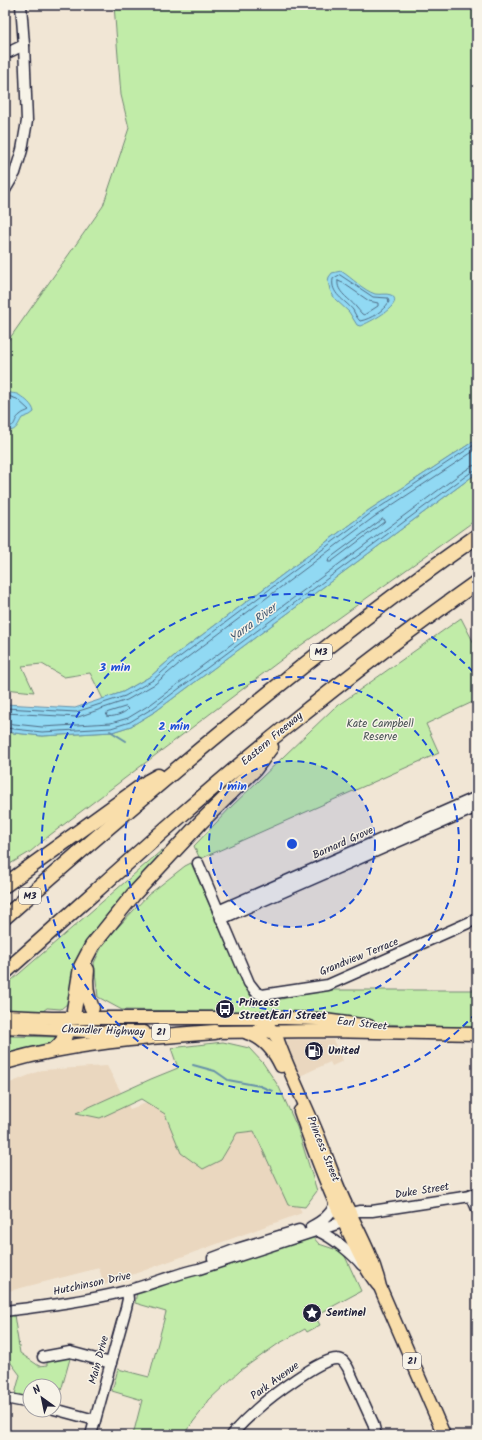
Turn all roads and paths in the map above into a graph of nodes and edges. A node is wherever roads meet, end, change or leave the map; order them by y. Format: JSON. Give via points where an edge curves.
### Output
{"nodes":[{"id":1,"x":21,"y":5,"type":"edge"},
{"id":2,"x":24,"y":45,"type":"junction"},
{"id":3,"x":5,"y":54,"type":"edge"},
{"id":4,"x":5,"y":190,"type":"edge"},
{"id":5,"x":477,"y":536,"type":"edge"},
{"id":6,"x":477,"y":582,"type":"edge"},
{"id":7,"x":285,"y":727,"type":"junction"},
{"id":8,"x":188,"y":760,"type":"junction"},
{"id":9,"x":477,"y":797,"type":"edge"},
{"id":10,"x":477,"y":806,"type":"edge"},
{"id":11,"x":198,"y":863,"type":"dead end"},
{"id":12,"x":5,"y":885,"type":"edge"},
{"id":13,"x":219,"y":915,"type":"junction"},
{"id":14,"x":5,"y":917,"type":"edge"},
{"id":15,"x":477,"y":919,"type":"edge"},
{"id":16,"x":101,"y":934,"type":"junction"},
{"id":17,"x":5,"y":972,"type":"edge"},
{"id":18,"x":96,"y":1013,"type":"junction"},
{"id":19,"x":5,"y":1016,"type":"edge"},
{"id":20,"x":256,"y":1018,"type":"junction"},
{"id":21,"x":70,"y":1019,"type":"junction"},
{"id":22,"x":5,"y":1026,"type":"edge"},
{"id":23,"x":215,"y":1032,"type":"junction"},
{"id":24,"x":242,"y":1032,"type":"junction"},
{"id":25,"x":273,"y":1032,"type":"junction"},
{"id":26,"x":444,"y":1033,"type":"junction"},
{"id":27,"x":477,"y":1034,"type":"edge"},
{"id":28,"x":54,"y":1050,"type":"junction"},
{"id":29,"x":5,"y":1062,"type":"edge"},
{"id":30,"x":474,"y":1195,"type":"edge"},
{"id":31,"x":335,"y":1204,"type":"junction"},
{"id":32,"x":477,"y":1208,"type":"edge"},
{"id":33,"x":347,"y":1218,"type":"junction"},
{"id":34,"x":314,"y":1229,"type":"junction"},
{"id":35,"x":368,"y":1272,"type":"junction"},
{"id":36,"x":380,"y":1287,"type":"junction"},
{"id":37,"x":127,"y":1291,"type":"junction"},
{"id":38,"x":5,"y":1311,"type":"edge"},
{"id":39,"x":43,"y":1357,"type":"dead end"},
{"id":40,"x":111,"y":1363,"type":"junction"},
{"id":41,"x":5,"y":1398,"type":"edge"},
{"id":42,"x":22,"y":1401,"type":"edge"},
{"id":43,"x":62,"y":1411,"type":"edge"},
{"id":44,"x":95,"y":1420,"type":"junction"},
{"id":45,"x":91,"y":1435,"type":"edge"},
{"id":46,"x":231,"y":1435,"type":"edge"},
{"id":47,"x":376,"y":1435,"type":"edge"},
{"id":48,"x":444,"y":1435,"type":"edge"}],
"edges":[{"from":1,"to":2,"type":"street"},
{"from":2,"to":3,"type":"street"},
{"from":2,"to":4,"type":"street","via":[[27,121],[15,173]]},
{"from":5,"to":8,"type":"highway","number":"M3","via":[[315,656]]},
{"from":6,"to":7,"type":"highway","name":"Eastern Freeway"},
{"from":7,"to":16,"type":"highway","via":[[254,770],[174,850]]},
{"from":7,"to":17,"type":"highway","name":"Eastern Freeway"},
{"from":8,"to":12,"type":"highway","via":[[149,781]]},
{"from":8,"to":14,"type":"highway","number":"M3"},
{"from":9,"to":13,"type":"street","name":"Barnard Grove"},
{"from":10,"to":13,"type":"street","name":"Barnard Grove"},
{"from":11,"to":13,"type":"street"},
{"from":13,"to":15,"type":"street","name":"Grandview Terrace","via":[[249,983],[262,995],[328,985]]},
{"from":16,"to":18,"type":"highway","via":[[92,952],[86,974],[88,998]]},
{"from":16,"to":21,"type":"highway","via":[[81,968]]},
{"from":18,"to":20,"type":"main road","name":"Chandler Highway","number":"21"},
{"from":18,"to":21,"type":"main road","name":"Chandler Highway","number":"21"},
{"from":19,"to":21,"type":"main road","name":"Chandler Highway","number":"21"},
{"from":20,"to":25,"type":"main road","name":"Princess Street","number":"21"},
{"from":20,"to":26,"type":"main road","name":"Earl Street","via":[[317,1019]]},
{"from":21,"to":22,"type":"main road","name":"Chandler Highway","number":"21","via":[[20,1028]]},
{"from":21,"to":23,"type":"main road","name":"Chandler Highway","number":"21","via":[[107,1032]]},
{"from":21,"to":28,"type":"highway","via":[[65,1038]]},
{"from":23,"to":24,"type":"main road","name":"Chandler Highway","number":"21"},
{"from":23,"to":28,"type":"highway","via":[[127,1039]]},
{"from":24,"to":25,"type":"main road","name":"Chandler Highway"},
{"from":24,"to":31,"type":"main road","name":"Princess Street","number":"21","via":[[258,1037],[271,1048],[281,1065]]},
{"from":25,"to":26,"type":"main road","name":"Earl Street"},
{"from":25,"to":33,"type":"main road","name":"Princess Street","number":"21","via":[[333,1173]]},
{"from":26,"to":27,"type":"main road","name":"Earl Street"},
{"from":28,"to":29,"type":"highway"},
{"from":30,"to":32,"type":"street"},
{"from":30,"to":33,"type":"street","name":"Duke Street","via":[[359,1211]]},
{"from":31,"to":33,"type":"main road","name":"Princess Street","number":"21"},
{"from":31,"to":34,"type":"street","name":"Hutchinson Drive"},
{"from":33,"to":34,"type":"street","name":"Hutchinson Drive"},
{"from":33,"to":35,"type":"main road","name":"Princess Street","number":"21"},
{"from":33,"to":36,"type":"main road","name":"Princess Street","number":"21","via":[[377,1272]]},
{"from":34,"to":35,"type":"street","via":[[356,1258]]},
{"from":34,"to":37,"type":"street","name":"Hutchinson Drive","via":[[237,1249],[181,1273]]},
{"from":35,"to":36,"type":"main road","name":"Princess Street","number":"21"},
{"from":36,"to":48,"type":"main road","name":"Princess Street","number":"21"},
{"from":37,"to":38,"type":"street","name":"Hutchinson Drive","via":[[75,1302]]},
{"from":37,"to":40,"type":"street","name":"Main Drive","via":[[128,1300]]},
{"from":39,"to":40,"type":"street","via":[[70,1352]]},
{"from":40,"to":44,"type":"street","name":"Main Drive"},
{"from":41,"to":42,"type":"street"},
{"from":43,"to":44,"type":"street"},
{"from":44,"to":45,"type":"street","name":"Main Drive"},
{"from":46,"to":47,"type":"street","name":"Park Avenue","via":[[258,1408],[291,1383],[334,1359],[341,1360],[348,1368]]}]}
